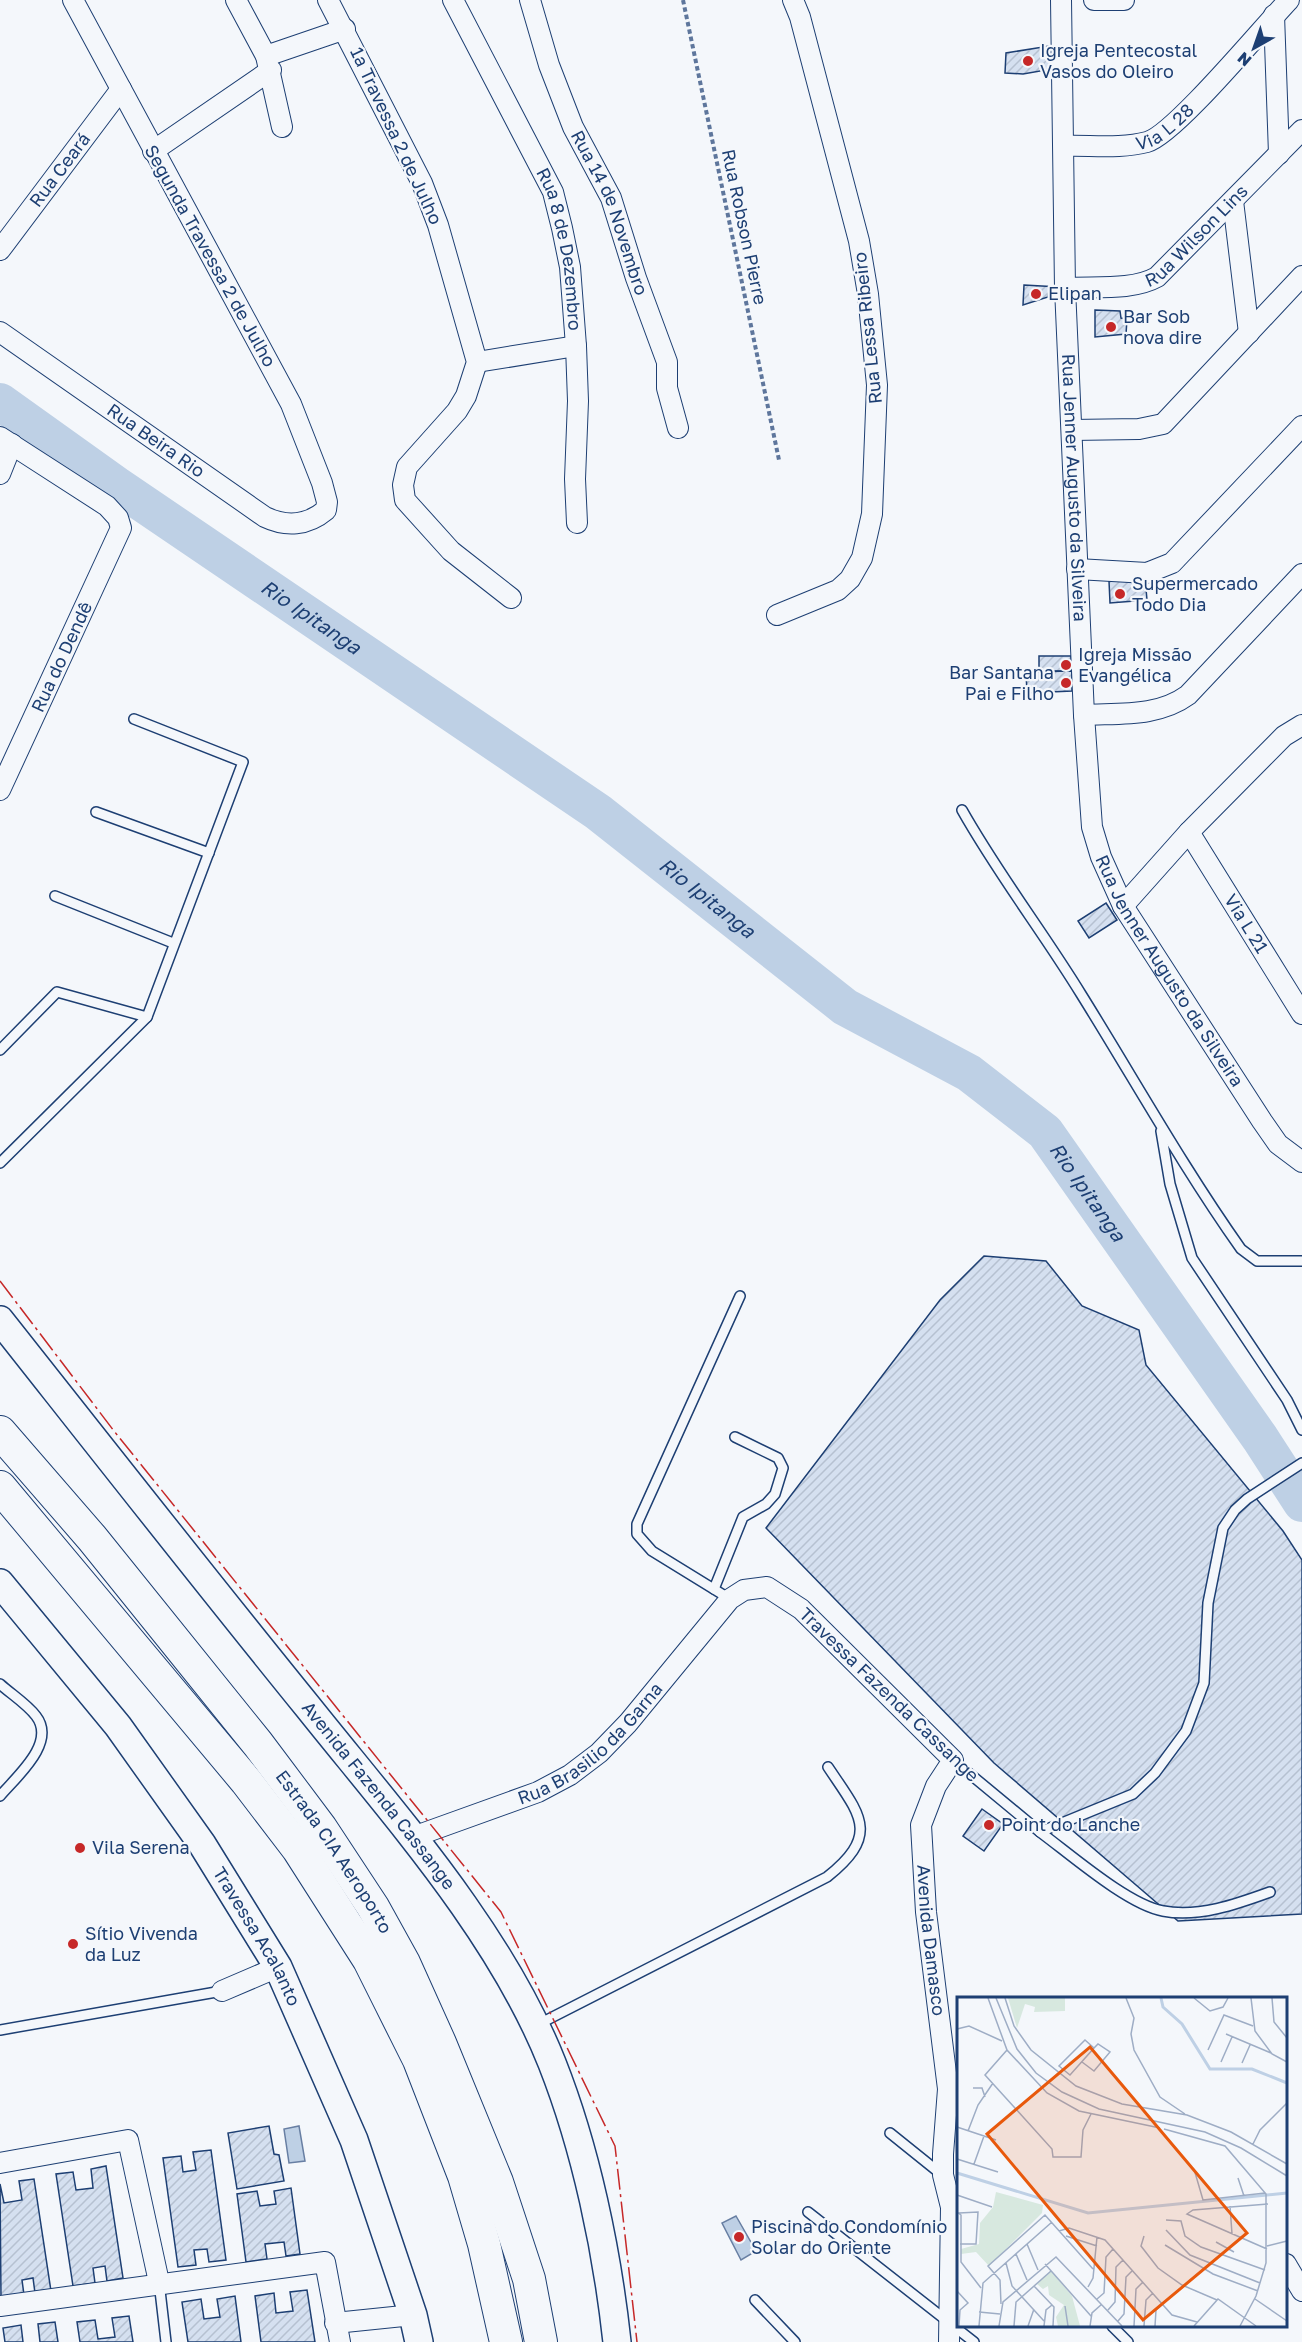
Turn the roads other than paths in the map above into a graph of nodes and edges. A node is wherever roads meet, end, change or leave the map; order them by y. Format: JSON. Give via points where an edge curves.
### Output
{"nodes":[{"id":1,"x":73,"y":0,"type":"edge"},
{"id":2,"x":236,"y":0,"type":"edge"},
{"id":3,"x":328,"y":0,"type":"edge"},
{"id":4,"x":453,"y":0,"type":"edge"},
{"id":5,"x":530,"y":0,"type":"edge"},
{"id":6,"x":793,"y":0,"type":"edge"},
{"id":7,"x":1061,"y":0,"type":"edge"},
{"id":8,"x":1094,"y":0,"type":"edge"},
{"id":9,"x":1124,"y":0,"type":"edge"},
{"id":10,"x":1288,"y":0,"type":"edge"},
{"id":11,"x":1274,"y":15,"type":"junction"},
{"id":12,"x":345,"y":29,"type":"junction"},
{"id":13,"x":268,"y":63,"type":"junction"},
{"id":14,"x":121,"y":89,"type":"junction"},
{"id":15,"x":282,"y":127,"type":"dead end"},
{"id":16,"x":1302,"y":130,"type":"edge"},
{"id":17,"x":1064,"y":146,"type":"junction"},
{"id":18,"x":153,"y":151,"type":"junction"},
{"id":19,"x":1280,"y":154,"type":"junction"},
{"id":20,"x":1233,"y":201,"type":"junction"},
{"id":21,"x":0,"y":250,"type":"edge"},
{"id":22,"x":1302,"y":276,"type":"edge"},
{"id":23,"x":1065,"y":288,"type":"junction"},
{"id":24,"x":0,"y":332,"type":"edge"},
{"id":25,"x":1249,"y":333,"type":"junction"},
{"id":26,"x":576,"y":346,"type":"junction"},
{"id":27,"x":477,"y":362,"type":"junction"},
{"id":28,"x":1302,"y":426,"type":"edge"},
{"id":29,"x":678,"y":428,"type":"dead end"},
{"id":30,"x":1072,"y":430,"type":"junction"},
{"id":31,"x":6,"y":440,"type":"edge"},
{"id":32,"x":0,"y":474,"type":"edge"},
{"id":33,"x":319,"y":516,"type":"joint"},
{"id":34,"x":577,"y":523,"type":"dead end"},
{"id":35,"x":1077,"y":569,"type":"junction"},
{"id":36,"x":1302,"y":574,"type":"edge"},
{"id":37,"x":511,"y":598,"type":"dead end"},
{"id":38,"x":777,"y":615,"type":"dead end"},
{"id":39,"x":1084,"y":715,"type":"junction"},
{"id":40,"x":134,"y":719,"type":"dead end"},
{"id":41,"x":1302,"y":725,"type":"edge"},
{"id":42,"x":0,"y":790,"type":"edge"},
{"id":43,"x":962,"y":810,"type":"dead end"},
{"id":44,"x":96,"y":812,"type":"dead end"},
{"id":45,"x":1189,"y":832,"type":"junction"},
{"id":46,"x":208,"y":853,"type":"junction"},
{"id":47,"x":55,"y":896,"type":"dead end"},
{"id":48,"x":1123,"y":906,"type":"junction"},
{"id":49,"x":173,"y":943,"type":"junction"},
{"id":50,"x":1302,"y":1014,"type":"edge"},
{"id":51,"x":147,"y":1017,"type":"junction"},
{"id":52,"x":0,"y":1050,"type":"edge"},
{"id":53,"x":1160,"y":1125,"type":"junction"},
{"id":54,"x":1302,"y":1162,"type":"edge"},
{"id":55,"x":0,"y":1163,"type":"edge"},
{"id":56,"x":1302,"y":1261,"type":"edge"},
{"id":57,"x":740,"y":1296,"type":"dead end"},
{"id":58,"x":0,"y":1320,"type":"edge"},
{"id":59,"x":1302,"y":1430,"type":"edge"},
{"id":60,"x":0,"y":1432,"type":"edge"},
{"id":61,"x":735,"y":1437,"type":"dead end"},
{"id":62,"x":1302,"y":1462,"type":"edge"},
{"id":63,"x":0,"y":1487,"type":"edge"},
{"id":64,"x":6,"y":1594,"type":"edge"},
{"id":65,"x":722,"y":1594,"type":"junction"},
{"id":66,"x":0,"y":1684,"type":"edge"},
{"id":67,"x":953,"y":1760,"type":"junction"},
{"id":68,"x":828,"y":1767,"type":"dead end"},
{"id":69,"x":0,"y":1796,"type":"edge"},
{"id":70,"x":1040,"y":1832,"type":"junction"},
{"id":71,"x":413,"y":1837,"type":"junction"},
{"id":72,"x":1270,"y":1892,"type":"dead end"},
{"id":73,"x":279,"y":1967,"type":"junction"},
{"id":74,"x":222,"y":1990,"type":"joint"},
{"id":75,"x":535,"y":2026,"type":"junction"},
{"id":76,"x":0,"y":2030,"type":"edge"},
{"id":77,"x":953,"y":2091,"type":"edge"},
{"id":78,"x":890,"y":2133,"type":"dead end"},
{"id":79,"x":0,"y":2163,"type":"edge"},
{"id":80,"x":943,"y":2175,"type":"junction"},
{"id":81,"x":955,"y":2209,"type":"edge"},
{"id":82,"x":808,"y":2212,"type":"dead end"},
{"id":83,"x":1287,"y":2266,"type":"edge"},
{"id":84,"x":159,"y":2282,"type":"junction"},
{"id":85,"x":1302,"y":2291,"type":"edge"},
{"id":86,"x":755,"y":2300,"type":"dead end"},
{"id":87,"x":0,"y":2306,"type":"edge"},
{"id":88,"x":413,"y":2315,"type":"junction"},
{"id":89,"x":950,"y":2322,"type":"junction"},
{"id":90,"x":1114,"y":2327,"type":"edge"},
{"id":91,"x":337,"y":2333,"type":"edge"},
{"id":92,"x":166,"y":2342,"type":"edge"},
{"id":93,"x":419,"y":2342,"type":"edge"},
{"id":94,"x":506,"y":2342,"type":"edge"},
{"id":95,"x":541,"y":2342,"type":"edge"},
{"id":96,"x":617,"y":2342,"type":"edge"},
{"id":97,"x":795,"y":2342,"type":"edge"},
{"id":98,"x":949,"y":2342,"type":"edge"},
{"id":99,"x":974,"y":2342,"type":"edge"},
{"id":100,"x":1128,"y":2342,"type":"edge"}],
"edges":[{"from":1,"to":14,"type":"street","name":"Segunda Travessa 2 de Julho"},
{"from":2,"to":13,"type":"street"},
{"from":3,"to":12,"type":"street","name":"1ª Travessa 2 de Julho"},
{"from":4,"to":26,"type":"street","name":"Rua 8 de Dezembro","via":[[553,192],[570,267]]},
{"from":5,"to":29,"type":"street","name":"Rua 14 de Novembro","via":[[573,127],[611,198],[667,362],[667,388]]},
{"from":6,"to":38,"type":"street","name":"Rua Lessa Ribeiro","via":[[859,241],[877,385],[872,514],[862,558],[838,590]]},
{"from":7,"to":17,"type":"street","name":"Rua Jenner Augusto da Silveira"},
{"from":8,"to":9,"type":"street"},
{"from":10,"to":11,"type":"street","name":"Via L 28"},
{"from":11,"to":17,"type":"street","name":"Via L 28","via":[[1161,135],[1148,142]]},
{"from":11,"to":19,"type":"street"},
{"from":12,"to":13,"type":"street"},
{"from":12,"to":27,"type":"street","name":"1ª Travessa 2 de Julho","via":[[422,183]]},
{"from":13,"to":15,"type":"street"},
{"from":13,"to":18,"type":"street"},
{"from":14,"to":18,"type":"street","name":"Segunda Travessa 2 de Julho"},
{"from":14,"to":21,"type":"street","name":"Rua Ceará"},
{"from":16,"to":19,"type":"street","name":"Rua Wilson Lins"},
{"from":17,"to":23,"type":"street","name":"Rua Jenner Augusto da Silveira"},
{"from":18,"to":33,"type":"street","name":"Segunda Travessa 2 de Julho","via":[[291,404],[327,502],[326,510]]},
{"from":19,"to":20,"type":"street","name":"Rua Wilson Lins"},
{"from":20,"to":23,"type":"street","name":"Rua Wilson Lins","via":[[1167,269],[1148,282]]},
{"from":20,"to":25,"type":"street"},
{"from":22,"to":25,"type":"street"},
{"from":23,"to":30,"type":"street","name":"Rua Jenner Augusto da Silveira"},
{"from":24,"to":33,"type":"street","name":"Rua Beira Rio","via":[[265,516],[286,525]]},
{"from":25,"to":30,"type":"street","via":[[1163,424],[1139,429]]},
{"from":26,"to":27,"type":"street"},
{"from":26,"to":34,"type":"street","name":"Rua 8 de Dezembro"},
{"from":27,"to":37,"type":"street","via":[[457,411],[407,467],[405,500],[451,551]]},
{"from":28,"to":35,"type":"street","via":[[1172,563],[1148,573]]},
{"from":30,"to":35,"type":"street","name":"Rua Jenner Augusto da Silveira"},
{"from":31,"to":32,"type":"street"},
{"from":31,"to":42,"type":"street","name":"Rua do Dendê","via":[[107,506],[121,523],[119,535]]},
{"from":35,"to":39,"type":"street","name":"Rua Jenner Augusto da Silveira"},
{"from":36,"to":39,"type":"street","via":[[1177,703],[1152,711]]},
{"from":39,"to":48,"type":"street","name":"Rua Jenner Augusto da Silveira","via":[[1092,827]]},
{"from":40,"to":46,"type":"lane","via":[[243,762]]},
{"from":41,"to":45,"type":"street","via":[[1284,736]]},
{"from":43,"to":53,"type":"lane","via":[[982,847],[1080,992]]},
{"from":44,"to":46,"type":"lane"},
{"from":45,"to":48,"type":"street"},
{"from":45,"to":50,"type":"street","name":"Via L 21"},
{"from":46,"to":49,"type":"lane"},
{"from":47,"to":49,"type":"lane"},
{"from":48,"to":54,"type":"street","name":"Rua Jenner Augusto da Silveira","via":[[1278,1144]]},
{"from":49,"to":51,"type":"lane"},
{"from":51,"to":52,"type":"lane","via":[[57,992]]},
{"from":51,"to":55,"type":"lane"},
{"from":53,"to":56,"type":"lane","via":[[1249,1257],[1273,1262]]},
{"from":53,"to":59,"type":"lane","via":[[1170,1184],[1192,1258],[1287,1400]]},
{"from":57,"to":65,"type":"lane","via":[[637,1524],[637,1534],[647,1547]]},
{"from":58,"to":71,"type":"main road","name":"Avenida Fazenda Cassange"},
{"from":60,"to":95,"type":"highway","name":"Estrada CIA Aeroporto","via":[[92,1538],[258,1744],[321,1828],[373,1907],[404,1963],[497,2182],[529,2279]]},
{"from":61,"to":65,"type":"lane","via":[[778,1458],[783,1468],[775,1494],[743,1517]]},
{"from":62,"to":70,"type":"lane","via":[[1247,1499],[1223,1528],[1208,1603],[1204,1683],[1186,1731],[1155,1773],[1133,1794]]},
{"from":63,"to":94,"type":"highway","name":"Estrada CIA Aeroporto","via":[[252,1789],[298,1849],[369,1960],[419,2060],[464,2176]]},
{"from":64,"to":73,"type":"main road","name":"Travessa Acalanto","via":[[118,1726],[202,1844]]},
{"from":65,"to":67,"type":"street","name":"Travessa Fazenda Cassange","via":[[767,1587],[801,1609]]},
{"from":65,"to":71,"type":"street","name":"Rua Brasilio da Garna","via":[[628,1723],[599,1753],[538,1792]]},
{"from":66,"to":69,"type":"lane","via":[[36,1716],[42,1727],[34,1755]]},
{"from":67,"to":70,"type":"lane","name":"Travessa Fazenda Cassange"},
{"from":67,"to":77,"type":"street","name":"Avenida Damasco","via":[[936,1786],[921,1825],[926,1912]]},
{"from":68,"to":75,"type":"lane","via":[[856,1809],[862,1828],[856,1848],[843,1865],[827,1877]]},
{"from":70,"to":72,"type":"lane","name":"Travessa Fazenda Cassange","via":[[1128,1895],[1162,1911],[1183,1913],[1223,1907]]},
{"from":71,"to":75,"type":"main road","name":"Avenida Fazenda Cassange","via":[[486,1939]]},
{"from":73,"to":74,"type":"street"},
{"from":73,"to":88,"type":"main road","name":"Travessa Acalanto","via":[[354,2140]]},
{"from":74,"to":76,"type":"lane"},
{"from":75,"to":96,"type":"main road","name":"Avenida Fazenda Cassange","via":[[575,2135],[608,2265]]},
{"from":77,"to":80,"type":"street","name":"Avenida Damasco"},
{"from":78,"to":80,"type":"lane"},
{"from":79,"to":84,"type":"street","via":[[128,2140]]},
{"from":80,"to":81,"type":"street","name":"Avenida Damasco"},
{"from":81,"to":89,"type":"street","name":"Avenida Damasco"},
{"from":82,"to":89,"type":"lane"},
{"from":83,"to":85,"type":"street"},
{"from":84,"to":87,"type":"street"},
{"from":84,"to":91,"type":"street","via":[[325,2262]]},
{"from":84,"to":92,"type":"lane"},
{"from":86,"to":97,"type":"lane"},
{"from":88,"to":91,"type":"street"},
{"from":88,"to":93,"type":"main road","name":"Travessa Acalanto"},
{"from":89,"to":98,"type":"street","name":"Avenida Damasco"},
{"from":89,"to":99,"type":"lane"},
{"from":90,"to":100,"type":"lane"}]}
